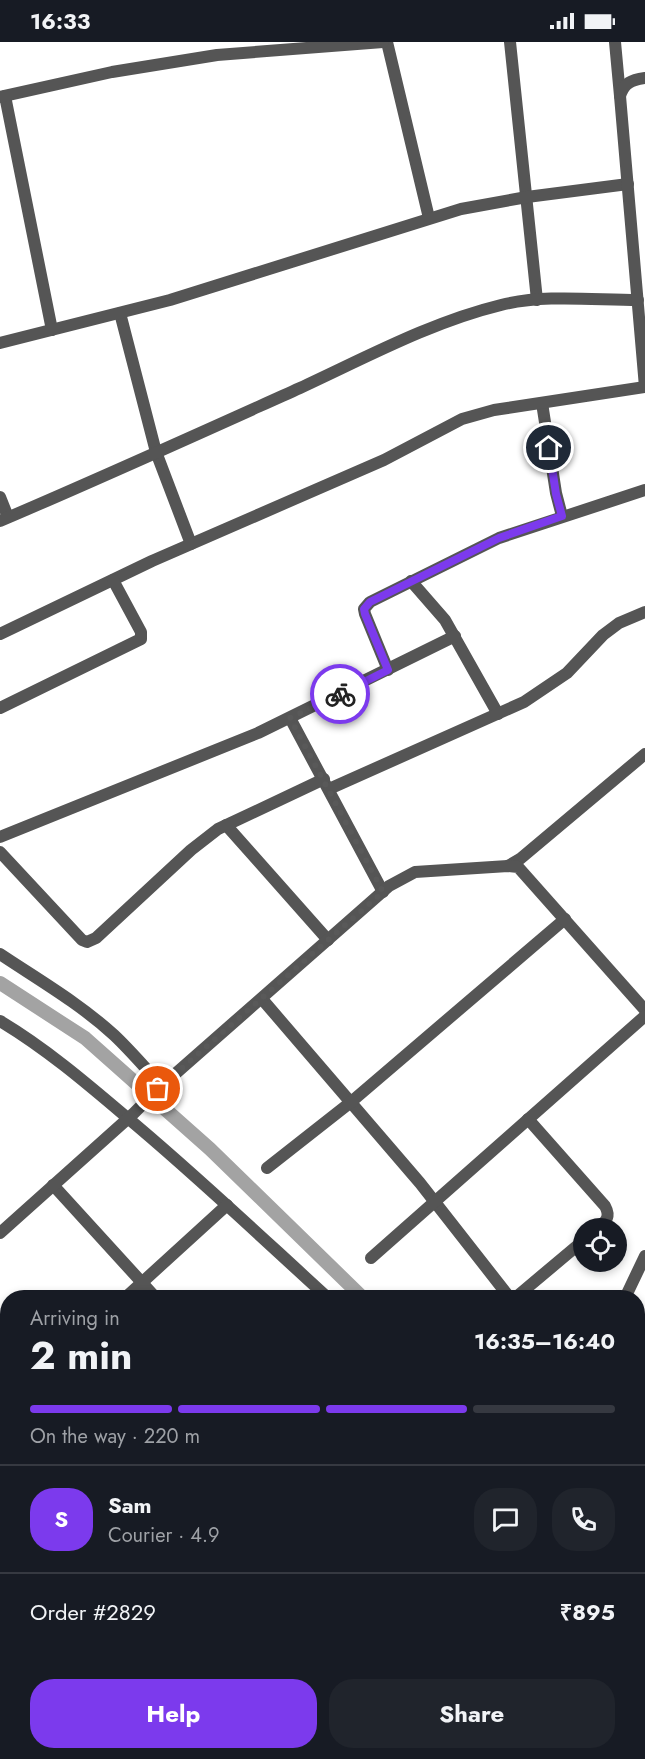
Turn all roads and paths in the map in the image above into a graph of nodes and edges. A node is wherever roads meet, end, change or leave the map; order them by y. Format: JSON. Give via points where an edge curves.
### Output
{"nodes":[{"id":1,"x":385,"y":42,"type":"edge"},
{"id":2,"x":510,"y":42,"type":"edge"},
{"id":3,"x":615,"y":42,"type":"edge"},
{"id":4,"x":645,"y":78,"type":"edge"},
{"id":5,"x":3,"y":96,"type":"edge"},
{"id":6,"x":620,"y":96,"type":"junction"},
{"id":7,"x":628,"y":184,"type":"junction"},
{"id":8,"x":527,"y":197,"type":"junction"},
{"id":9,"x":429,"y":218,"type":"junction"},
{"id":10,"x":537,"y":300,"type":"junction"},
{"id":11,"x":638,"y":300,"type":"junction"},
{"id":12,"x":120,"y":313,"type":"junction"},
{"id":13,"x":642,"y":317,"type":"edge"},
{"id":14,"x":52,"y":330,"type":"junction"},
{"id":15,"x":0,"y":343,"type":"edge"},
{"id":16,"x":645,"y":387,"type":"edge"},
{"id":17,"x":542,"y":403,"type":"junction"},
{"id":18,"x":156,"y":452,"type":"junction"},
{"id":19,"x":645,"y":490,"type":"edge"},
{"id":20,"x":0,"y":497,"type":"edge"},
{"id":21,"x":562,"y":516,"type":"junction"},
{"id":22,"x":4,"y":519,"type":"edge"},
{"id":23,"x":191,"y":544,"type":"junction"},
{"id":24,"x":113,"y":580,"type":"junction"},
{"id":25,"x":411,"y":581,"type":"junction"},
{"id":26,"x":645,"y":612,"type":"edge"},
{"id":27,"x":0,"y":634,"type":"edge"},
{"id":28,"x":455,"y":636,"type":"junction"},
{"id":29,"x":388,"y":670,"type":"junction"},
{"id":30,"x":0,"y":708,"type":"edge"},
{"id":31,"x":498,"y":714,"type":"junction"},
{"id":32,"x":290,"y":718,"type":"junction"},
{"id":33,"x":645,"y":754,"type":"edge"},
{"id":34,"x":326,"y":784,"type":"junction"},
{"id":35,"x":226,"y":825,"type":"junction"},
{"id":36,"x":0,"y":837,"type":"edge"},
{"id":37,"x":0,"y":852,"type":"edge"},
{"id":38,"x":508,"y":866,"type":"junction"},
{"id":39,"x":383,"y":892,"type":"junction"},
{"id":40,"x":565,"y":919,"type":"junction"},
{"id":41,"x":328,"y":940,"type":"junction"},
{"id":42,"x":0,"y":954,"type":"edge"},
{"id":43,"x":262,"y":999,"type":"junction"},
{"id":44,"x":645,"y":1010,"type":"edge"},
{"id":45,"x":645,"y":1016,"type":"edge"},
{"id":46,"x":0,"y":1021,"type":"edge"},
{"id":47,"x":160,"y":1087,"type":"junction"},
{"id":48,"x":351,"y":1102,"type":"junction"},
{"id":49,"x":131,"y":1116,"type":"junction"},
{"id":50,"x":528,"y":1119,"type":"junction"},
{"id":51,"x":267,"y":1168,"type":"dead end"},
{"id":52,"x":53,"y":1185,"type":"junction"},
{"id":53,"x":434,"y":1202,"type":"junction"},
{"id":54,"x":227,"y":1205,"type":"junction"},
{"id":55,"x":608,"y":1218,"type":"edge"},
{"id":56,"x":0,"y":1233,"type":"edge"},
{"id":57,"x":573,"y":1249,"type":"edge"},
{"id":58,"x":645,"y":1256,"type":"edge"},
{"id":59,"x":371,"y":1258,"type":"dead end"},
{"id":60,"x":142,"y":1282,"type":"junction"},
{"id":61,"x":134,"y":1290,"type":"edge"},
{"id":62,"x":149,"y":1290,"type":"edge"},
{"id":63,"x":318,"y":1290,"type":"edge"},
{"id":64,"x":504,"y":1290,"type":"edge"},
{"id":65,"x":525,"y":1290,"type":"edge"},
{"id":66,"x":629,"y":1290,"type":"edge"}],
"edges":[{"from":1,"to":5,"type":"street","via":[[217,55],[112,72]]},
{"from":1,"to":9,"type":"street"},
{"from":2,"to":8,"type":"street"},
{"from":3,"to":6,"type":"street"},
{"from":4,"to":6,"type":"street","via":[[627,83]]},
{"from":5,"to":14,"type":"street"},
{"from":6,"to":7,"type":"street"},
{"from":7,"to":8,"type":"street"},
{"from":7,"to":11,"type":"street"},
{"from":8,"to":9,"type":"street"},
{"from":8,"to":10,"type":"street"},
{"from":9,"to":12,"type":"street"},
{"from":10,"to":11,"type":"street"},
{"from":10,"to":18,"type":"street","via":[[464,315]]},
{"from":11,"to":13,"type":"street"},
{"from":12,"to":14,"type":"street"},
{"from":12,"to":18,"type":"street"},
{"from":13,"to":16,"type":"street"},
{"from":14,"to":15,"type":"street"},
{"from":16,"to":17,"type":"street"},
{"from":17,"to":21,"type":"street"},
{"from":17,"to":23,"type":"street","via":[[462,419],[384,460]]},
{"from":18,"to":22,"type":"street"},
{"from":18,"to":23,"type":"street"},
{"from":19,"to":21,"type":"street"},
{"from":20,"to":22,"type":"street"},
{"from":21,"to":25,"type":"street","via":[[499,538]]},
{"from":23,"to":24,"type":"street"},
{"from":24,"to":27,"type":"street"},
{"from":24,"to":30,"type":"street","via":[[141,632],[141,639]]},
{"from":25,"to":28,"type":"street"},
{"from":25,"to":29,"type":"street","via":[[364,609]]},
{"from":26,"to":31,"type":"street","via":[[603,635],[555,682]]},
{"from":28,"to":29,"type":"street"},
{"from":28,"to":31,"type":"street"},
{"from":29,"to":32,"type":"street"},
{"from":31,"to":34,"type":"street"},
{"from":32,"to":34,"type":"street"},
{"from":32,"to":36,"type":"street"},
{"from":33,"to":38,"type":"street"},
{"from":34,"to":35,"type":"street"},
{"from":34,"to":39,"type":"street"},
{"from":35,"to":37,"type":"street","via":[[197,845],[87,942]]},
{"from":35,"to":41,"type":"street"},
{"from":38,"to":39,"type":"street","via":[[415,872]]},
{"from":38,"to":40,"type":"street","via":[[518,867]]},
{"from":39,"to":41,"type":"street"},
{"from":40,"to":44,"type":"street"},
{"from":40,"to":48,"type":"street"},
{"from":41,"to":43,"type":"street"},
{"from":42,"to":47,"type":"street","via":[[90,1015],[115,1036]]},
{"from":43,"to":47,"type":"street"},
{"from":43,"to":48,"type":"street"},
{"from":45,"to":50,"type":"street"},
{"from":46,"to":49,"type":"street","via":[[30,1039]]},
{"from":47,"to":49,"type":"street"},
{"from":48,"to":51,"type":"street"},
{"from":48,"to":53,"type":"street"},
{"from":49,"to":52,"type":"street"},
{"from":49,"to":54,"type":"street"},
{"from":50,"to":53,"type":"street"},
{"from":50,"to":55,"type":"street","via":[[605,1206]]},
{"from":52,"to":56,"type":"street"},
{"from":52,"to":60,"type":"street"},
{"from":53,"to":59,"type":"street"},
{"from":53,"to":64,"type":"street"},
{"from":54,"to":60,"type":"street"},
{"from":54,"to":63,"type":"street"},
{"from":57,"to":65,"type":"street"},
{"from":58,"to":66,"type":"street"},
{"from":60,"to":61,"type":"street"},
{"from":60,"to":62,"type":"street"}]}
